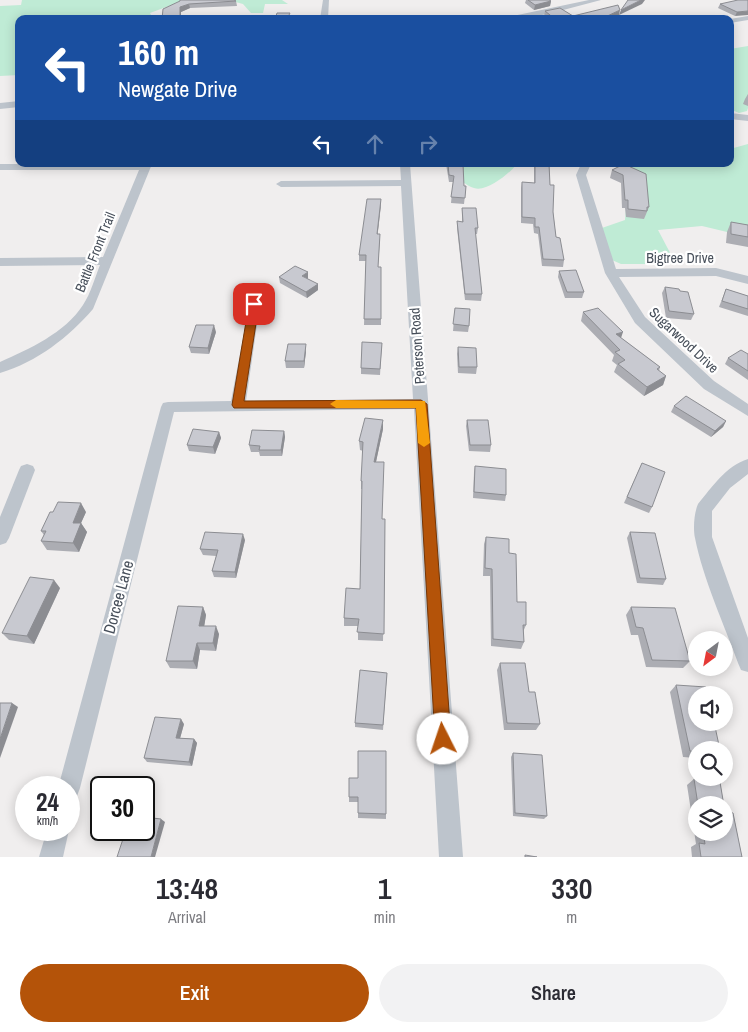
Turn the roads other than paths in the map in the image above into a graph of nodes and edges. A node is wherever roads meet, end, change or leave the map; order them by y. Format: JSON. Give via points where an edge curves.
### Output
{"nodes":[{"id":1,"x":326,"y":0,"type":"edge"},
{"id":2,"x":598,"y":0,"type":"edge"},
{"id":3,"x":324,"y":15,"type":"edge"},
{"id":4,"x":528,"y":15,"type":"edge"},
{"id":5,"x":748,"y":18,"type":"edge"},
{"id":6,"x":734,"y":20,"type":"edge"},
{"id":7,"x":15,"y":104,"type":"edge"},
{"id":8,"x":0,"y":106,"type":"edge"},
{"id":9,"x":734,"y":116,"type":"edge"},
{"id":10,"x":748,"y":118,"type":"edge"},
{"id":11,"x":0,"y":167,"type":"edge"},
{"id":12,"x":15,"y":167,"type":"edge"},
{"id":13,"x":146,"y":167,"type":"edge"},
{"id":14,"x":405,"y":167,"type":"edge"},
{"id":15,"x":585,"y":167,"type":"edge"},
{"id":16,"x":406,"y":183,"type":"junction"},
{"id":17,"x":282,"y":184,"type":"dead end"},
{"id":18,"x":108,"y":261,"type":"junction"},
{"id":19,"x":0,"y":262,"type":"edge"},
{"id":20,"x":610,"y":273,"type":"junction"},
{"id":21,"x":748,"y":280,"type":"edge"},
{"id":22,"x":254,"y":304,"type":"dead end"},
{"id":23,"x":0,"y":368,"type":"edge"},
{"id":24,"x":421,"y":404,"type":"junction"},
{"id":25,"x":238,"y":405,"type":"junction"},
{"id":26,"x":748,"y":412,"type":"edge"},
{"id":27,"x":748,"y":465,"type":"edge"},
{"id":28,"x":27,"y":470,"type":"dead end"},
{"id":29,"x":0,"y":538,"type":"edge"},
{"id":30,"x":748,"y":663,"type":"edge"},
{"id":31,"x":72,"y":776,"type":"edge"},
{"id":32,"x":55,"y":841,"type":"edge"},
{"id":33,"x":51,"y":857,"type":"edge"},
{"id":34,"x":451,"y":857,"type":"edge"}],
"edges":[{"from":1,"to":3,"type":"street"},
{"from":2,"to":4,"type":"street"},
{"from":5,"to":6,"type":"street"},
{"from":7,"to":8,"type":"street"},
{"from":9,"to":10,"type":"street"},
{"from":11,"to":12,"type":"street"},
{"from":13,"to":18,"type":"street","name":"Battle Front Trail"},
{"from":14,"to":16,"type":"street","name":"Peterson Road"},
{"from":15,"to":20,"type":"street","name":"Sugarwood Drive","via":[[581,176]]},
{"from":16,"to":17,"type":"street"},
{"from":16,"to":24,"type":"street","name":"Peterson Road"},
{"from":18,"to":19,"type":"street"},
{"from":18,"to":23,"type":"street","name":"Battle Front Trail","via":[[89,306],[72,324],[40,349]]},
{"from":20,"to":21,"type":"street","name":"Bigtree Drive","via":[[716,272]]},
{"from":20,"to":26,"type":"street","name":"Sugarwood Drive","via":[[640,320],[709,384]]},
{"from":22,"to":25,"type":"street"},
{"from":24,"to":25,"type":"street"},
{"from":24,"to":34,"type":"street","name":"Peterson Road"},
{"from":25,"to":31,"type":"street","name":"Dorcee Lane","via":[[168,406]]},
{"from":27,"to":30,"type":"street","via":[[724,483],[704,509],[703,537]]},
{"from":28,"to":29,"type":"street"},
{"from":32,"to":33,"type":"street"}]}
